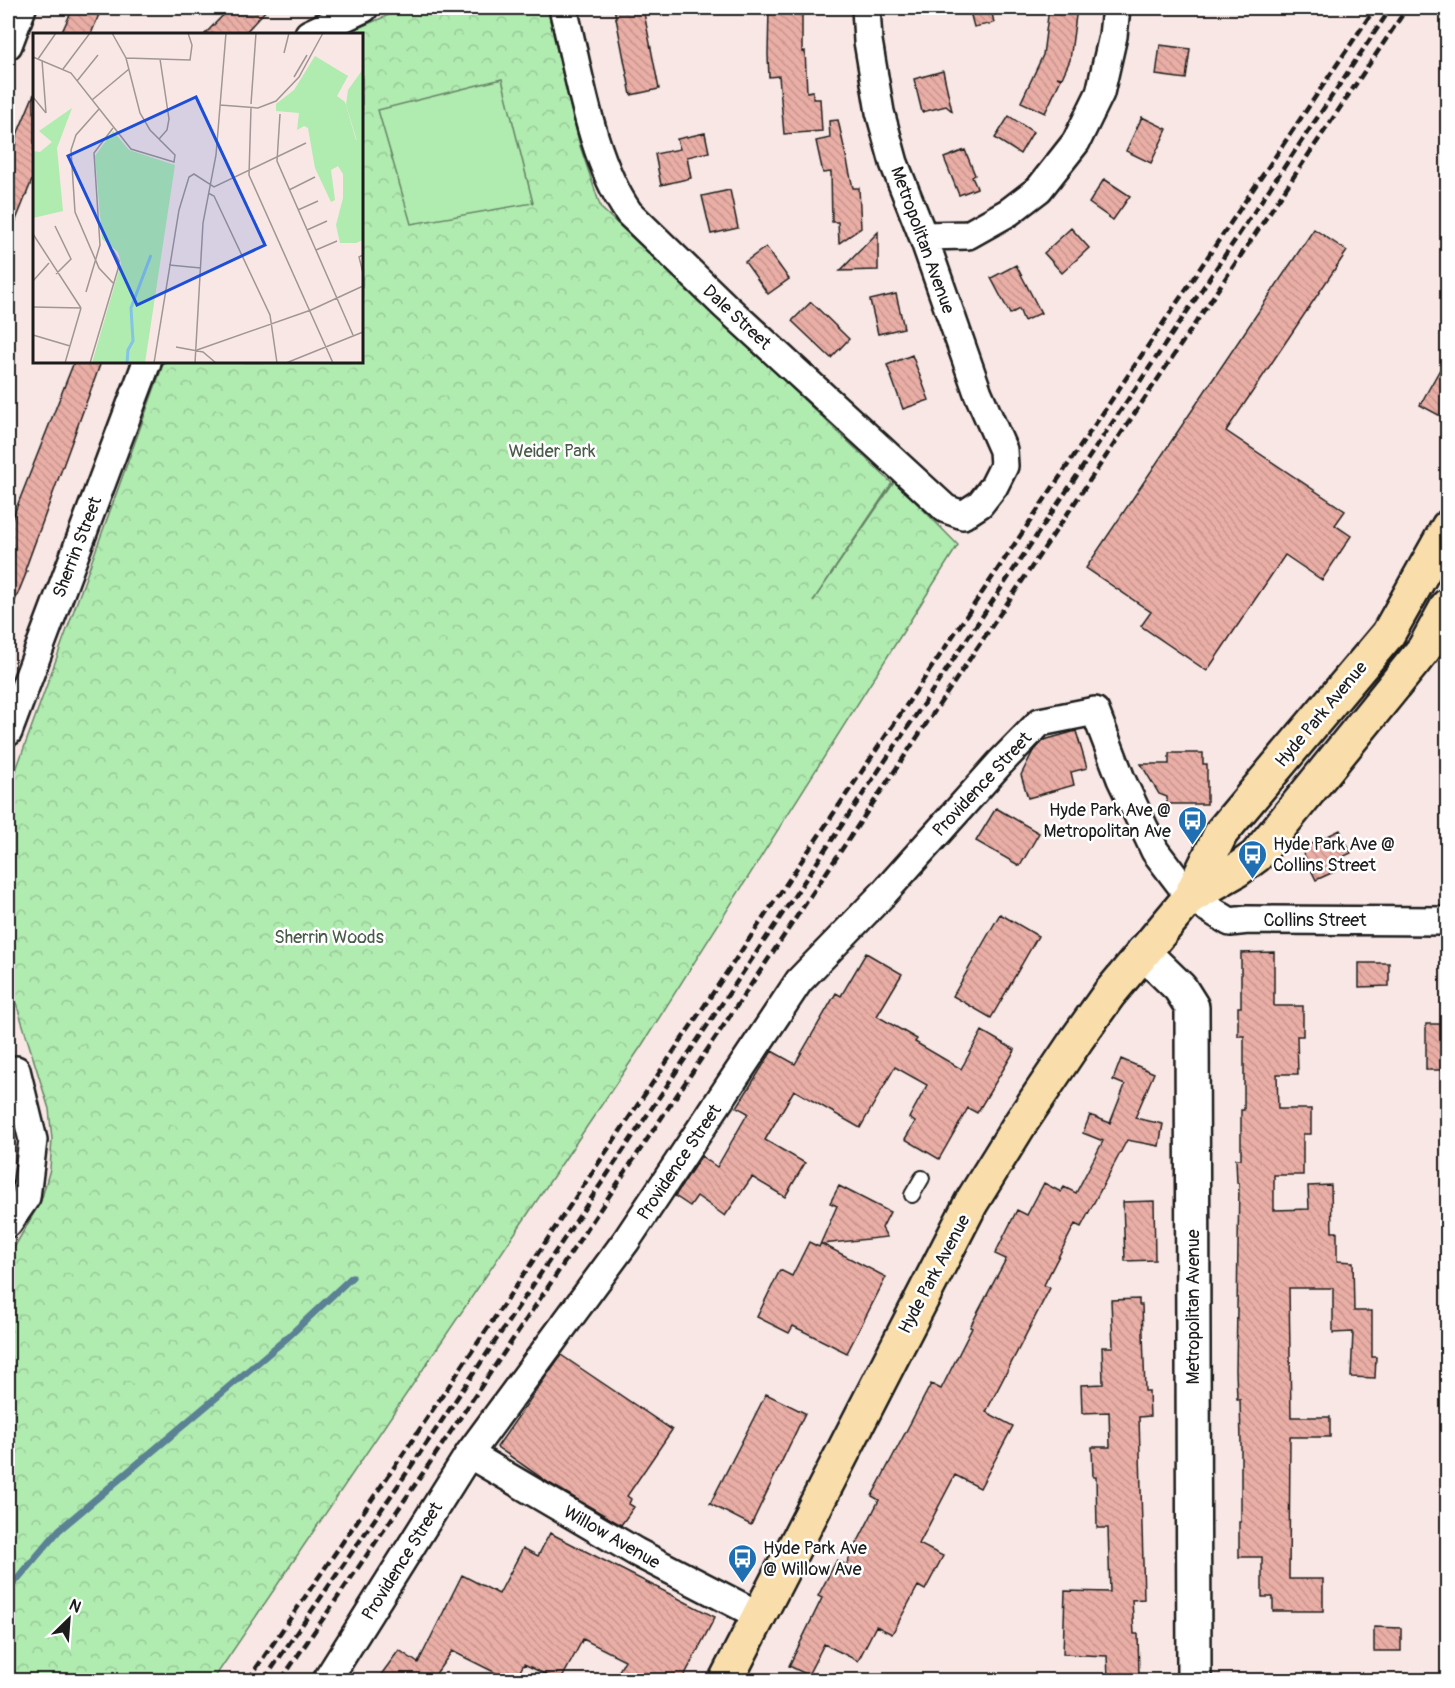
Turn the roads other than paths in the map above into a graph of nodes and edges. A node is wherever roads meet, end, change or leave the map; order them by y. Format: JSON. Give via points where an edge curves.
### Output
{"nodes":[{"id":1,"x":22,"y":8,"type":"edge"},
{"id":2,"x":364,"y":8,"type":"edge"},
{"id":3,"x":563,"y":8,"type":"edge"},
{"id":4,"x":866,"y":8,"type":"edge"},
{"id":5,"x":1116,"y":8,"type":"edge"},
{"id":6,"x":311,"y":33,"type":"edge"},
{"id":7,"x":8,"y":45,"type":"edge"},
{"id":8,"x":923,"y":236,"type":"junction"},
{"id":9,"x":147,"y":363,"type":"edge"},
{"id":10,"x":1004,"y":466,"type":"joint"},
{"id":11,"x":1448,"y":527,"type":"edge"},
{"id":12,"x":1448,"y":605,"type":"edge"},
{"id":13,"x":8,"y":732,"type":"edge"},
{"id":14,"x":1190,"y":897,"type":"junction"},
{"id":15,"x":1448,"y":921,"type":"edge"},
{"id":16,"x":1143,"y":952,"type":"junction"},
{"id":17,"x":16,"y":1070,"type":"dead end"},
{"id":18,"x":922,"y":1178,"type":"dead end"},
{"id":19,"x":912,"y":1195,"type":"dead end"},
{"id":20,"x":8,"y":1223,"type":"edge"},
{"id":21,"x":469,"y":1454,"type":"junction"},
{"id":22,"x":758,"y":1615,"type":"junction"},
{"id":23,"x":327,"y":1680,"type":"edge"},
{"id":24,"x":726,"y":1680,"type":"edge"},
{"id":25,"x":1194,"y":1680,"type":"edge"}],
"edges":[{"from":1,"to":7,"type":"street"},
{"from":2,"to":6,"type":"street"},
{"from":3,"to":10,"type":"street","name":"Dale Street","via":[[602,162],[629,213],[946,509],[963,515],[980,504]]},
{"from":4,"to":8,"type":"street","name":"Metropolitan Avenue","via":[[880,112],[894,163]]},
{"from":5,"to":8,"type":"street","via":[[1100,93],[1076,142],[1039,189],[968,235]]},
{"from":8,"to":10,"type":"street","name":"Metropolitan Avenue","via":[[1003,450]]},
{"from":9,"to":13,"type":"street","name":"Sherrin Street"},
{"from":11,"to":14,"type":"main road","name":"Hyde Park Avenue","via":[[1388,634],[1221,834]]},
{"from":12,"to":14,"type":"main road","name":"Hyde Park Avenue","via":[[1424,650],[1256,856]]},
{"from":14,"to":15,"type":"street","name":"Collins Street","via":[[1230,922]]},
{"from":14,"to":16,"type":"main road","name":"Hyde Park Avenue"},
{"from":14,"to":21,"type":"street","name":"Providence Street","via":[[1155,851],[1120,779],[1095,711],[1040,722],[799,981],[626,1241]]},
{"from":16,"to":22,"type":"main road","name":"Hyde Park Avenue","via":[[1077,1039],[971,1203]]},
{"from":16,"to":25,"type":"street","name":"Metropolitan Avenue","via":[[1180,988],[1192,1007]]},
{"from":17,"to":20,"type":"street","via":[[33,1140],[26,1197]]},
{"from":18,"to":19,"type":"lane"},
{"from":21,"to":22,"type":"street","name":"Willow Avenue","via":[[636,1551]]},
{"from":21,"to":23,"type":"street","name":"Providence Street"},
{"from":22,"to":24,"type":"main road","name":"Hyde Park Avenue"}]}
